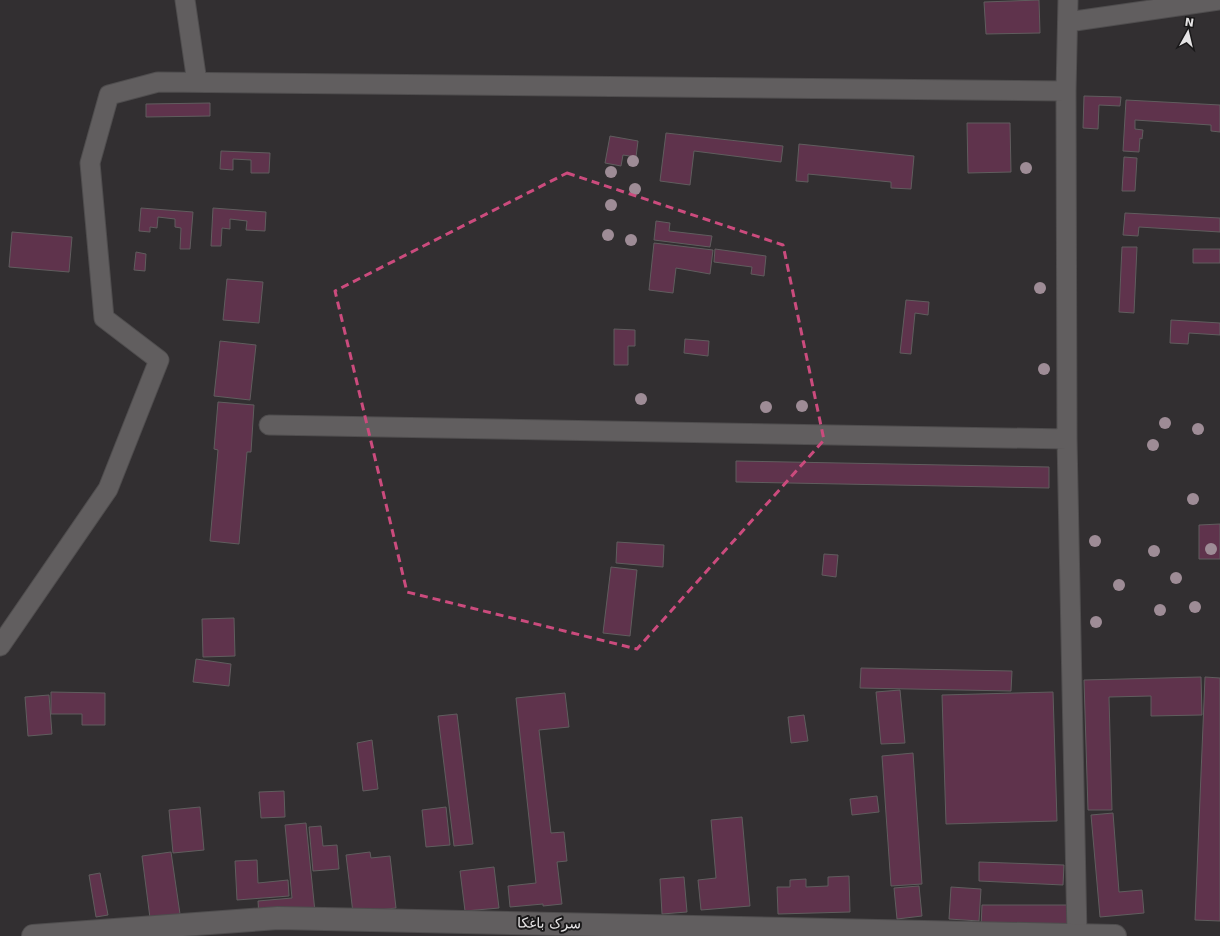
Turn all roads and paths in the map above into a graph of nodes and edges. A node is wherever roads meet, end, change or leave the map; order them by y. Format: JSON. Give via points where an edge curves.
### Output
{"nodes":[{"id":1,"x":185,"y":0,"type":"edge"},
{"id":2,"x":1068,"y":0,"type":"edge"},
{"id":3,"x":1220,"y":0,"type":"edge"},
{"id":4,"x":1068,"y":22,"type":"junction"},
{"id":5,"x":197,"y":82,"type":"junction"},
{"id":6,"x":1066,"y":91,"type":"junction"},
{"id":7,"x":269,"y":425,"type":"dead end"},
{"id":8,"x":1067,"y":438,"type":"junction"},
{"id":9,"x":0,"y":646,"type":"edge"},
{"id":10,"x":1078,"y":935,"type":"edge"},
{"id":11,"x":33,"y":936,"type":"edge"},
{"id":12,"x":1115,"y":936,"type":"edge"}],
"edges":[{"from":1,"to":5,"type":"street"},
{"from":2,"to":4,"type":"street"},
{"from":3,"to":4,"type":"street"},
{"from":4,"to":6,"type":"street"},
{"from":5,"to":6,"type":"street"},
{"from":5,"to":9,"type":"street","via":[[158,82],[109,95],[90,163],[104,318],[159,360],[108,488]]},
{"from":6,"to":8,"type":"street"},
{"from":7,"to":8,"type":"street"},
{"from":8,"to":10,"type":"street"},
{"from":10,"to":11,"type":"street","name":"سرک باغکا","via":[[278,918]]},
{"from":10,"to":12,"type":"street","name":"سرک باغکا"}]}
